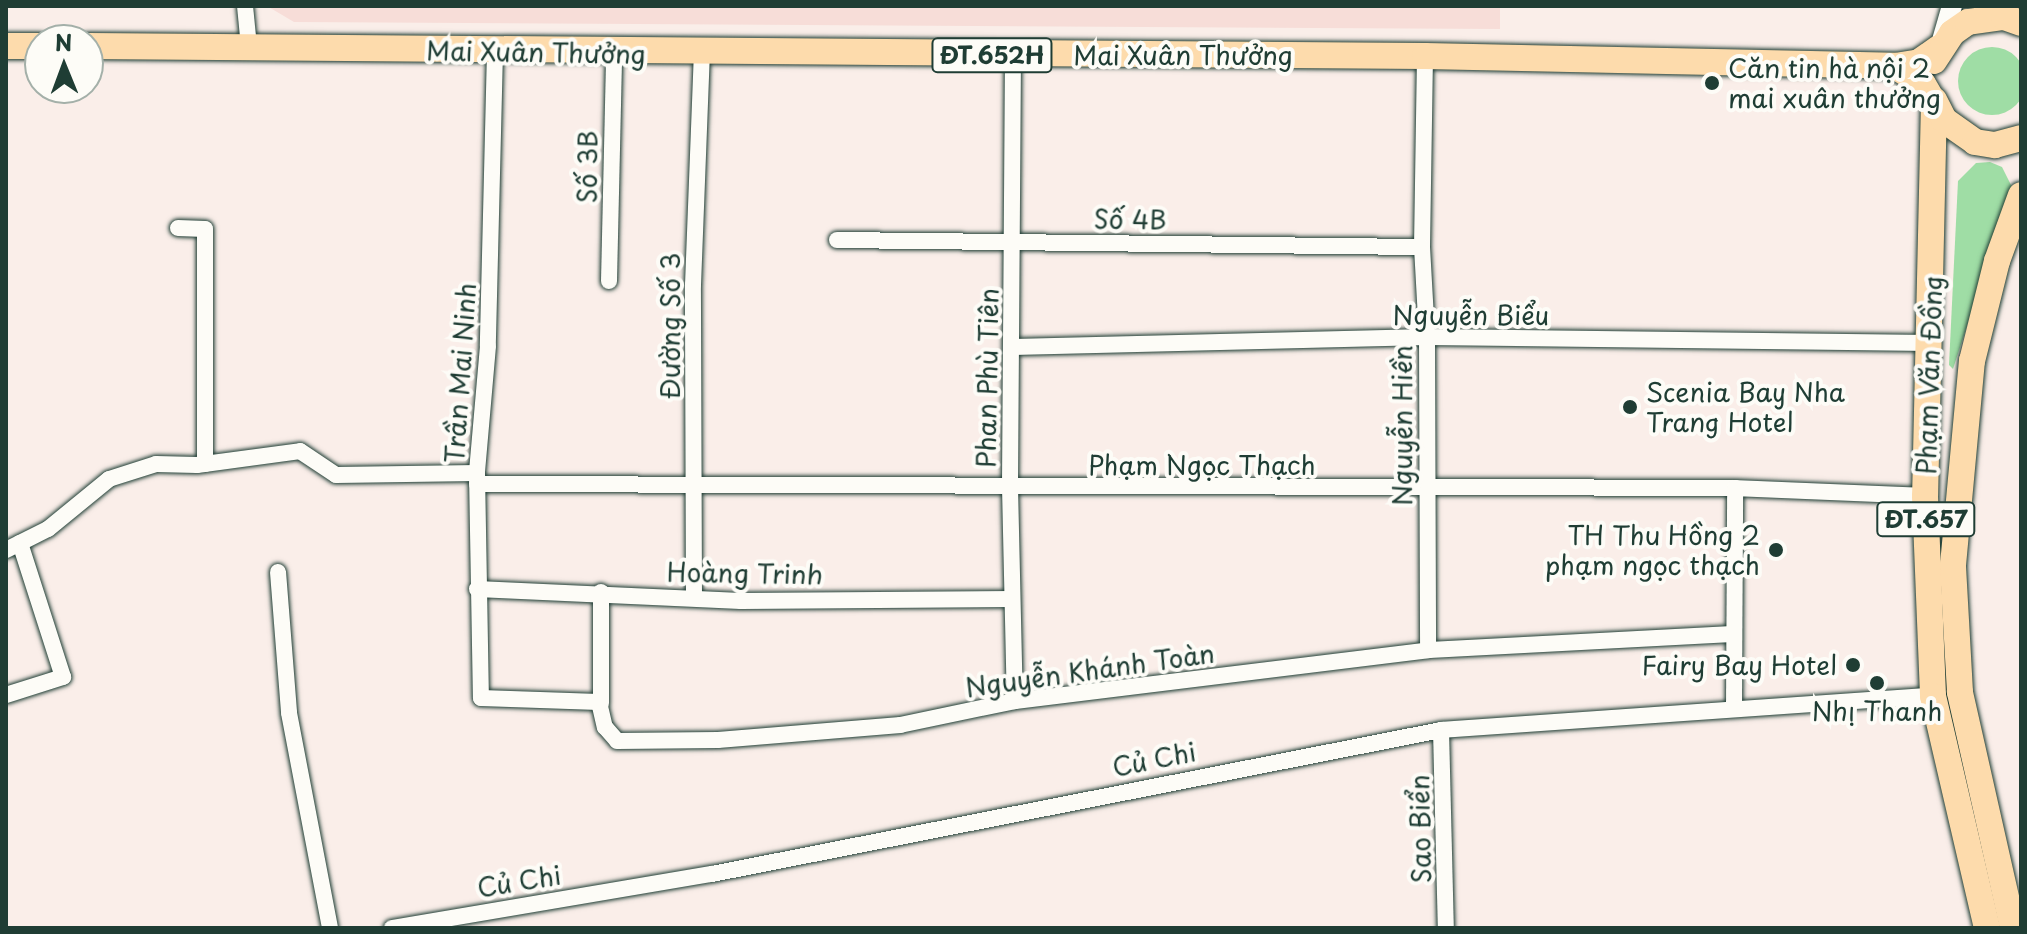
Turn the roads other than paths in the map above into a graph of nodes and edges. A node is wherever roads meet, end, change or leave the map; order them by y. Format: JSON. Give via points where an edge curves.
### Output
{"nodes":[{"id":1,"x":245,"y":6,"type":"edge"},
{"id":2,"x":1952,"y":6,"type":"edge"},
{"id":3,"x":2008,"y":15,"type":"edge"},
{"id":4,"x":104,"y":46,"type":"edge"},
{"id":5,"x":249,"y":47,"type":"junction"},
{"id":6,"x":1940,"y":47,"type":"junction"},
{"id":7,"x":495,"y":51,"type":"junction"},
{"id":8,"x":614,"y":53,"type":"junction"},
{"id":9,"x":702,"y":54,"type":"junction"},
{"id":10,"x":1013,"y":55,"type":"junction"},
{"id":11,"x":1425,"y":56,"type":"junction"},
{"id":12,"x":1895,"y":66,"type":"junction"},
{"id":13,"x":1934,"y":103,"type":"junction"},
{"id":14,"x":2021,"y":138,"type":"edge"},
{"id":15,"x":2021,"y":195,"type":"edge"},
{"id":16,"x":178,"y":228,"type":"dead end"},
{"id":17,"x":837,"y":240,"type":"dead end"},
{"id":18,"x":1011,"y":241,"type":"junction"},
{"id":19,"x":1422,"y":247,"type":"junction"},
{"id":20,"x":609,"y":281,"type":"dead end"},
{"id":21,"x":1427,"y":337,"type":"junction"},
{"id":22,"x":1930,"y":343,"type":"junction"},
{"id":23,"x":1013,"y":347,"type":"junction"},
{"id":24,"x":205,"y":464,"type":"junction"},
{"id":25,"x":477,"y":479,"type":"junction"},
{"id":26,"x":694,"y":483,"type":"junction"},
{"id":27,"x":1010,"y":487,"type":"junction"},
{"id":28,"x":1735,"y":488,"type":"junction"},
{"id":29,"x":1425,"y":491,"type":"junction"},
{"id":30,"x":1925,"y":496,"type":"junction"},
{"id":31,"x":13,"y":546,"type":"edge"},
{"id":32,"x":278,"y":572,"type":"dead end"},
{"id":33,"x":477,"y":589,"type":"junction"},
{"id":34,"x":601,"y":592,"type":"junction"},
{"id":35,"x":694,"y":598,"type":"junction"},
{"id":36,"x":1012,"y":599,"type":"junction"},
{"id":37,"x":1734,"y":634,"type":"junction"},
{"id":38,"x":1428,"y":650,"type":"junction"},
{"id":39,"x":1960,"y":692,"type":"junction"},
{"id":40,"x":6,"y":695,"type":"edge"},
{"id":41,"x":1933,"y":696,"type":"junction"},
{"id":42,"x":1015,"y":701,"type":"junction"},
{"id":43,"x":601,"y":703,"type":"junction"},
{"id":44,"x":1734,"y":707,"type":"junction"},
{"id":45,"x":1441,"y":730,"type":"junction"},
{"id":46,"x":330,"y":928,"type":"edge"},
{"id":47,"x":392,"y":928,"type":"edge"},
{"id":48,"x":1446,"y":928,"type":"edge"},
{"id":49,"x":1987,"y":928,"type":"edge"},
{"id":50,"x":2013,"y":928,"type":"edge"}],
"edges":[{"from":1,"to":5,"type":"street"},
{"from":2,"to":6,"type":"street"},
{"from":3,"to":6,"type":"main road","name":"Mai Xuân Thưởng","via":[[1968,22]]},
{"from":4,"to":5,"type":"main road","name":"Mai Xuân Thưởng","number":"ĐT.652H"},
{"from":5,"to":7,"type":"main road","name":"Mai Xuân Thưởng","number":"ĐT.652H"},
{"from":6,"to":12,"type":"main road","name":"Mai Xuân Thưởng","number":"ĐT.652H","via":[[1919,62]]},
{"from":6,"to":13,"type":"main road","number":"ĐT.657","via":[[1930,84]]},
{"from":7,"to":8,"type":"main road","name":"Mai Xuân Thưởng","number":"ĐT.652H"},
{"from":7,"to":25,"type":"street","name":"Trần Mai Ninh","via":[[488,346]]},
{"from":8,"to":9,"type":"main road","name":"Mai Xuân Thưởng","number":"ĐT.652H"},
{"from":8,"to":20,"type":"street","name":"Số 3B"},
{"from":9,"to":10,"type":"main road","name":"Mai Xuân Thưởng","number":"ĐT.652H"},
{"from":9,"to":26,"type":"street","name":"Đường Số 3","via":[[693,285]]},
{"from":10,"to":11,"type":"main road","name":"Mai Xuân Thưởng","number":"ĐT.652H"},
{"from":10,"to":18,"type":"street","name":"Phan Phù Tiên"},
{"from":11,"to":12,"type":"main road","name":"Mai Xuân Thưởng","number":"ĐT.652H"},
{"from":11,"to":19,"type":"street","name":"Nguyễn Hiền"},
{"from":12,"to":13,"type":"main road","via":[[1923,84]]},
{"from":13,"to":14,"type":"main road","via":[[1944,120],[1975,142],[1995,145]]},
{"from":13,"to":22,"type":"main road","name":"Phạm Văn Đồng","number":"ĐT.657"},
{"from":15,"to":39,"type":"main road","name":"Phạm Văn Đồng","number":"ĐT.657","via":[[1979,327],[1962,434],[1953,565]]},
{"from":16,"to":24,"type":"street","via":[[205,229]]},
{"from":17,"to":18,"type":"street","name":"Số 4B"},
{"from":18,"to":19,"type":"street","name":"Số 4B"},
{"from":18,"to":23,"type":"street","name":"Phan Phù Tiên"},
{"from":19,"to":21,"type":"street","name":"Nguyễn Hiền"},
{"from":21,"to":22,"type":"street","name":"Nguyễn Biểu"},
{"from":21,"to":23,"type":"street","name":"Nguyễn Biểu"},
{"from":21,"to":29,"type":"street","name":"Nguyễn Hiền"},
{"from":22,"to":30,"type":"main road","name":"Phạm Văn Đồng","number":"ĐT.657"},
{"from":23,"to":27,"type":"street","name":"Phan Phù Tiên"},
{"from":24,"to":25,"type":"street","via":[[300,451],[336,475]]},
{"from":24,"to":31,"type":"street","via":[[156,464],[109,479],[48,529]]},
{"from":25,"to":26,"type":"street","name":"Phạm Ngọc Thạch"},
{"from":25,"to":33,"type":"street","name":"Trần Mai Ninh"},
{"from":26,"to":27,"type":"street","name":"Phạm Ngọc Thạch"},
{"from":26,"to":35,"type":"street","name":"Đường Số 3"},
{"from":27,"to":29,"type":"street","name":"Phạm Ngọc Thạch"},
{"from":27,"to":36,"type":"street","name":"Phan Phù Tiên"},
{"from":28,"to":29,"type":"street","name":"Phạm Ngọc Thạch"},
{"from":28,"to":30,"type":"street","name":"Phạm Ngọc Thạch"},
{"from":28,"to":37,"type":"street"},
{"from":29,"to":38,"type":"street","name":"Nguyễn Hiền"},
{"from":30,"to":41,"type":"main road","name":"Phạm Văn Đồng","number":"ĐT.657"},
{"from":31,"to":40,"type":"street","via":[[63,677]]},
{"from":32,"to":46,"type":"street","via":[[289,713]]},
{"from":33,"to":34,"type":"street","name":"Hoàng Trinh"},
{"from":33,"to":43,"type":"street","name":"Trần Mai Ninh","via":[[481,698]]},
{"from":34,"to":35,"type":"street","name":"Hoàng Trinh"},
{"from":34,"to":43,"type":"street"},
{"from":35,"to":36,"type":"street","name":"Hoàng Trinh"},
{"from":36,"to":42,"type":"street","name":"Phan Phù Tiên"},
{"from":37,"to":38,"type":"street","name":"Nguyễn Khánh Toàn"},
{"from":37,"to":44,"type":"street"},
{"from":38,"to":42,"type":"street","name":"Nguyễn Khánh Toàn"},
{"from":39,"to":41,"type":"main road"},
{"from":39,"to":50,"type":"main road","name":"Phạm Văn Đồng","number":"ĐT.657"},
{"from":41,"to":44,"type":"street","name":"Củ Chi"},
{"from":41,"to":49,"type":"main road","name":"Phạm Văn Đồng","number":"ĐT.657"},
{"from":42,"to":43,"type":"street","name":"Nguyễn Khánh Toàn","via":[[900,725],[632,743],[609,734]]},
{"from":44,"to":45,"type":"street","name":"Củ Chi"},
{"from":45,"to":47,"type":"street","name":"Củ Chi","via":[[712,874]]},
{"from":45,"to":48,"type":"street","name":"Sao Biển"}]}
